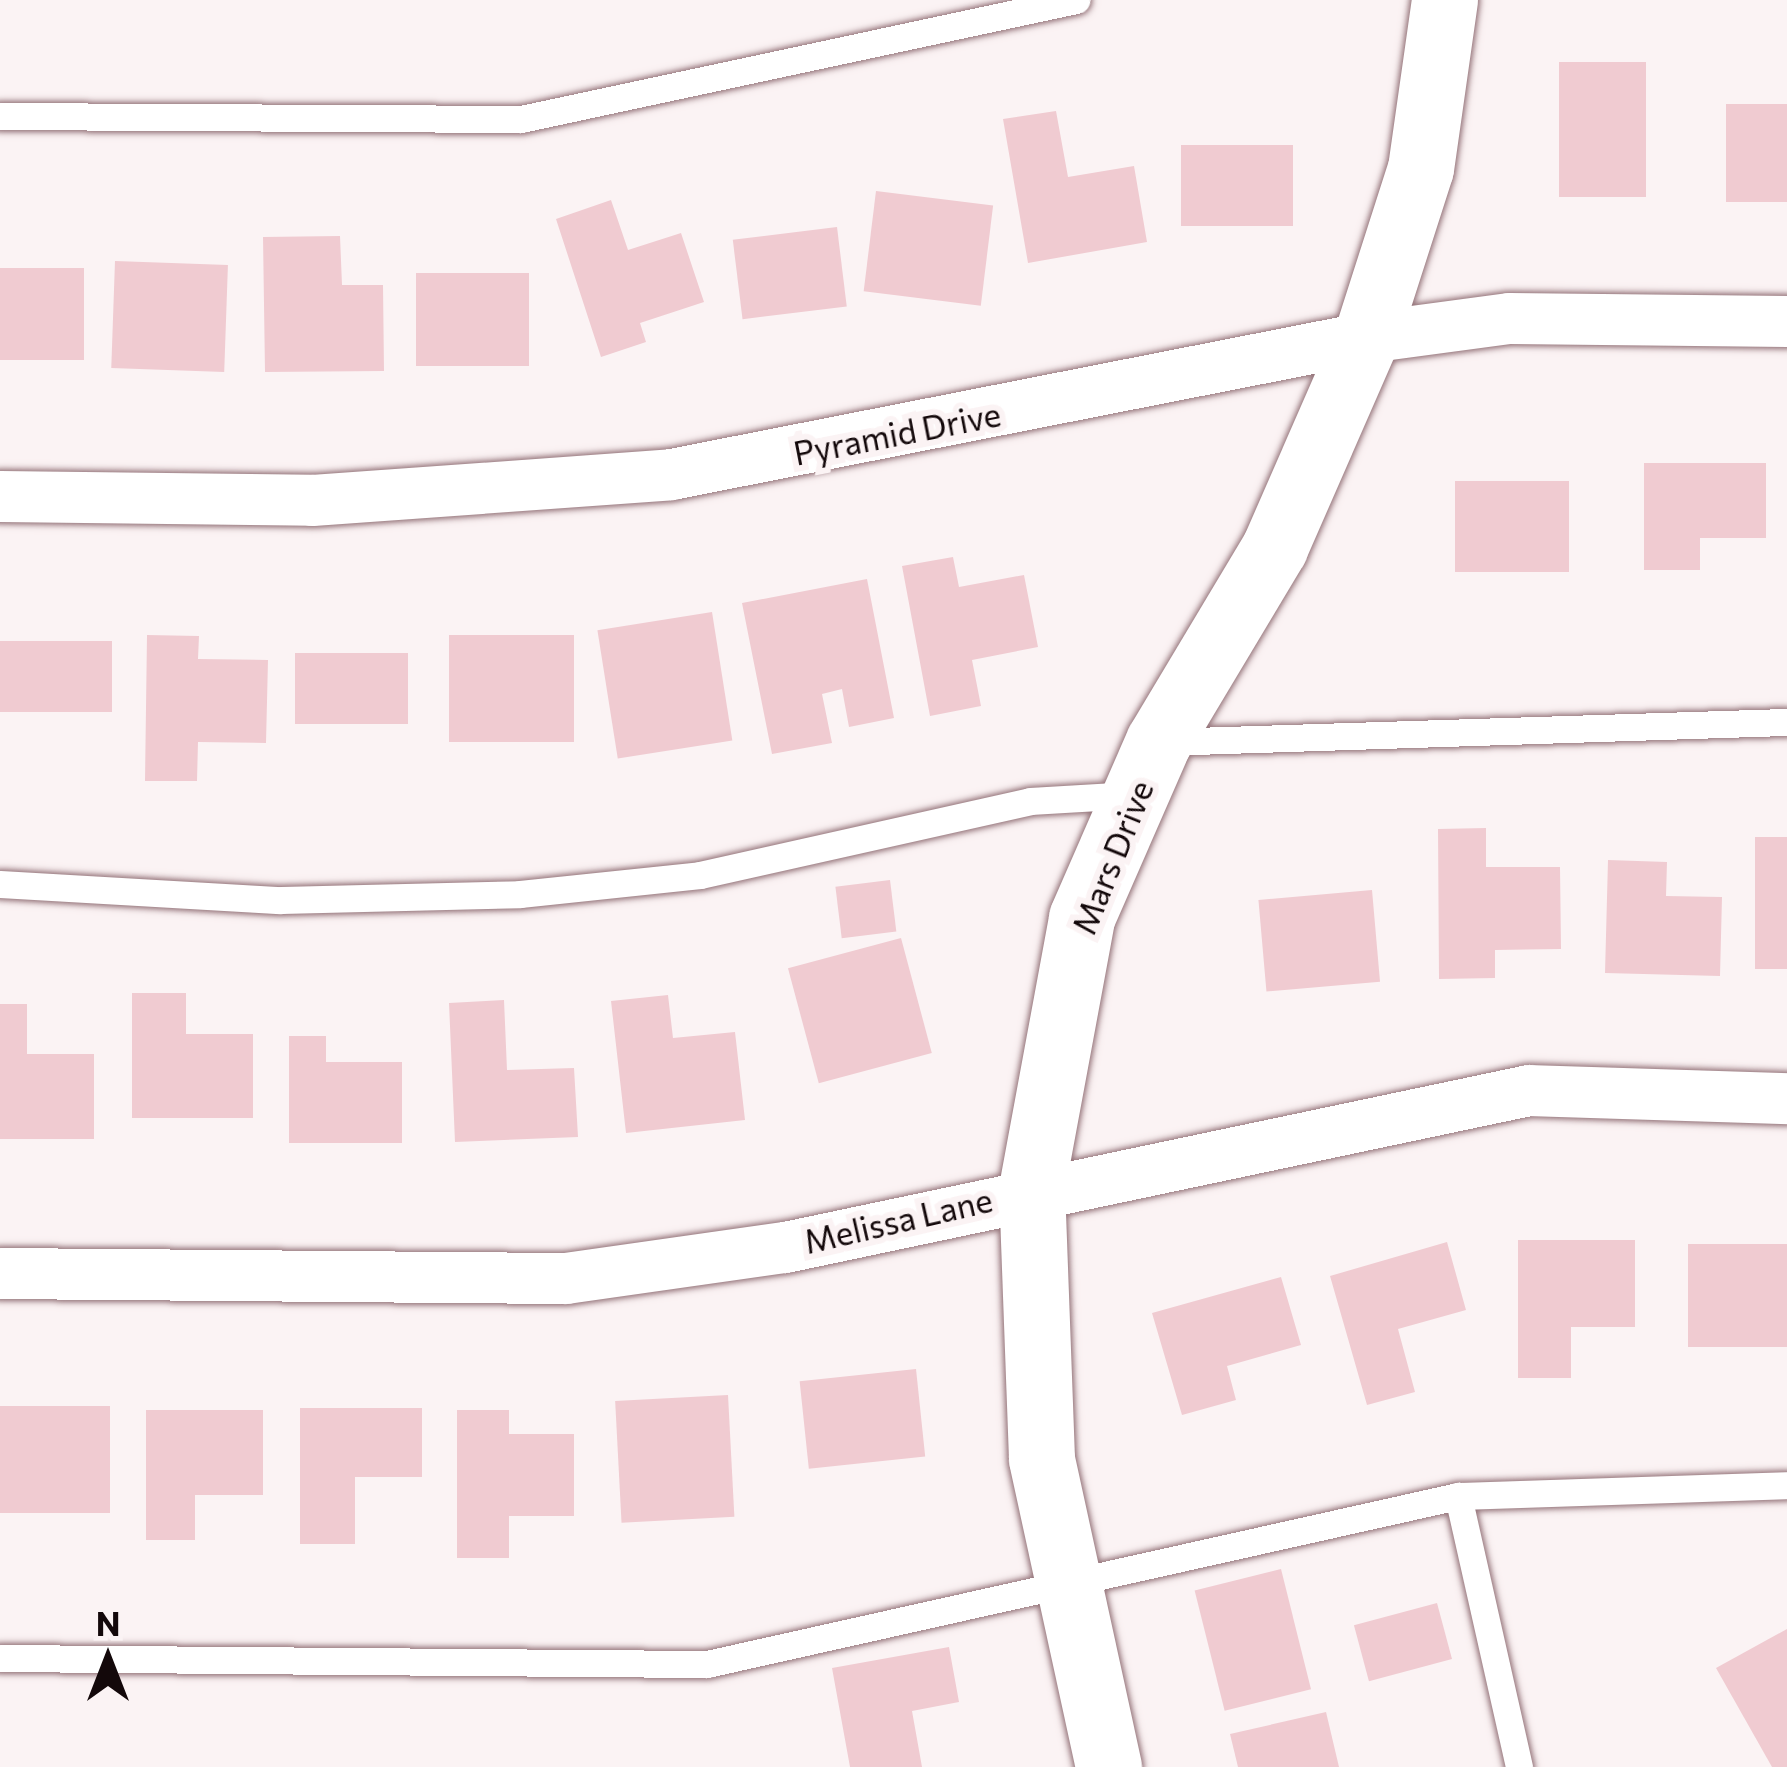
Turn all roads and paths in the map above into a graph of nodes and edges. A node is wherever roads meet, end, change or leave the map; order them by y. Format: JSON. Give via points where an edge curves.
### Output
{"nodes":[{"id":1,"x":1076,"y":0,"type":"edge"},
{"id":2,"x":1445,"y":0,"type":"edge"},
{"id":3,"x":0,"y":116,"type":"edge"},
{"id":4,"x":1787,"y":322,"type":"edge"},
{"id":5,"x":1367,"y":337,"type":"junction"},
{"id":6,"x":0,"y":496,"type":"edge"},
{"id":7,"x":1787,"y":722,"type":"edge"},
{"id":8,"x":1147,"y":768,"type":"junction"},
{"id":9,"x":0,"y":884,"type":"edge"},
{"id":10,"x":1787,"y":1098,"type":"edge"},
{"id":11,"x":1032,"y":1189,"type":"junction"},
{"id":12,"x":0,"y":1273,"type":"edge"},
{"id":13,"x":1787,"y":1485,"type":"edge"},
{"id":14,"x":1458,"y":1496,"type":"junction"},
{"id":15,"x":1067,"y":1579,"type":"junction"},
{"id":16,"x":0,"y":1658,"type":"edge"},
{"id":17,"x":1109,"y":1767,"type":"edge"},
{"id":18,"x":1519,"y":1767,"type":"edge"}],
"edges":[{"from":1,"to":3,"type":"lane","via":[[521,118]]},
{"from":2,"to":5,"type":"street","name":"Mars Drive","via":[[1421,169]]},
{"from":4,"to":5,"type":"street","name":"Pyramid Drive","via":[[1509,318]]},
{"from":5,"to":6,"type":"street","name":"Pyramid Drive","via":[[671,474],[312,500]]},
{"from":5,"to":8,"type":"street","name":"Mars Drive","via":[[1275,548]]},
{"from":7,"to":8,"type":"lane"},
{"from":8,"to":9,"type":"lane","via":[[700,875],[520,894],[281,900]]},
{"from":8,"to":11,"type":"street","name":"Mars Drive","via":[[1082,917]]},
{"from":10,"to":11,"type":"street","name":"Melissa Lane","via":[[1529,1090]]},
{"from":11,"to":12,"type":"street","name":"Melissa Lane","via":[[785,1247],[566,1278]]},
{"from":11,"to":15,"type":"street","name":"Mars Drive","via":[[1042,1459]]},
{"from":13,"to":14,"type":"lane"},
{"from":14,"to":15,"type":"lane"},
{"from":14,"to":18,"type":"lane"},
{"from":15,"to":16,"type":"lane","via":[[707,1664]]},
{"from":15,"to":17,"type":"street","name":"Mars Drive"}]}
